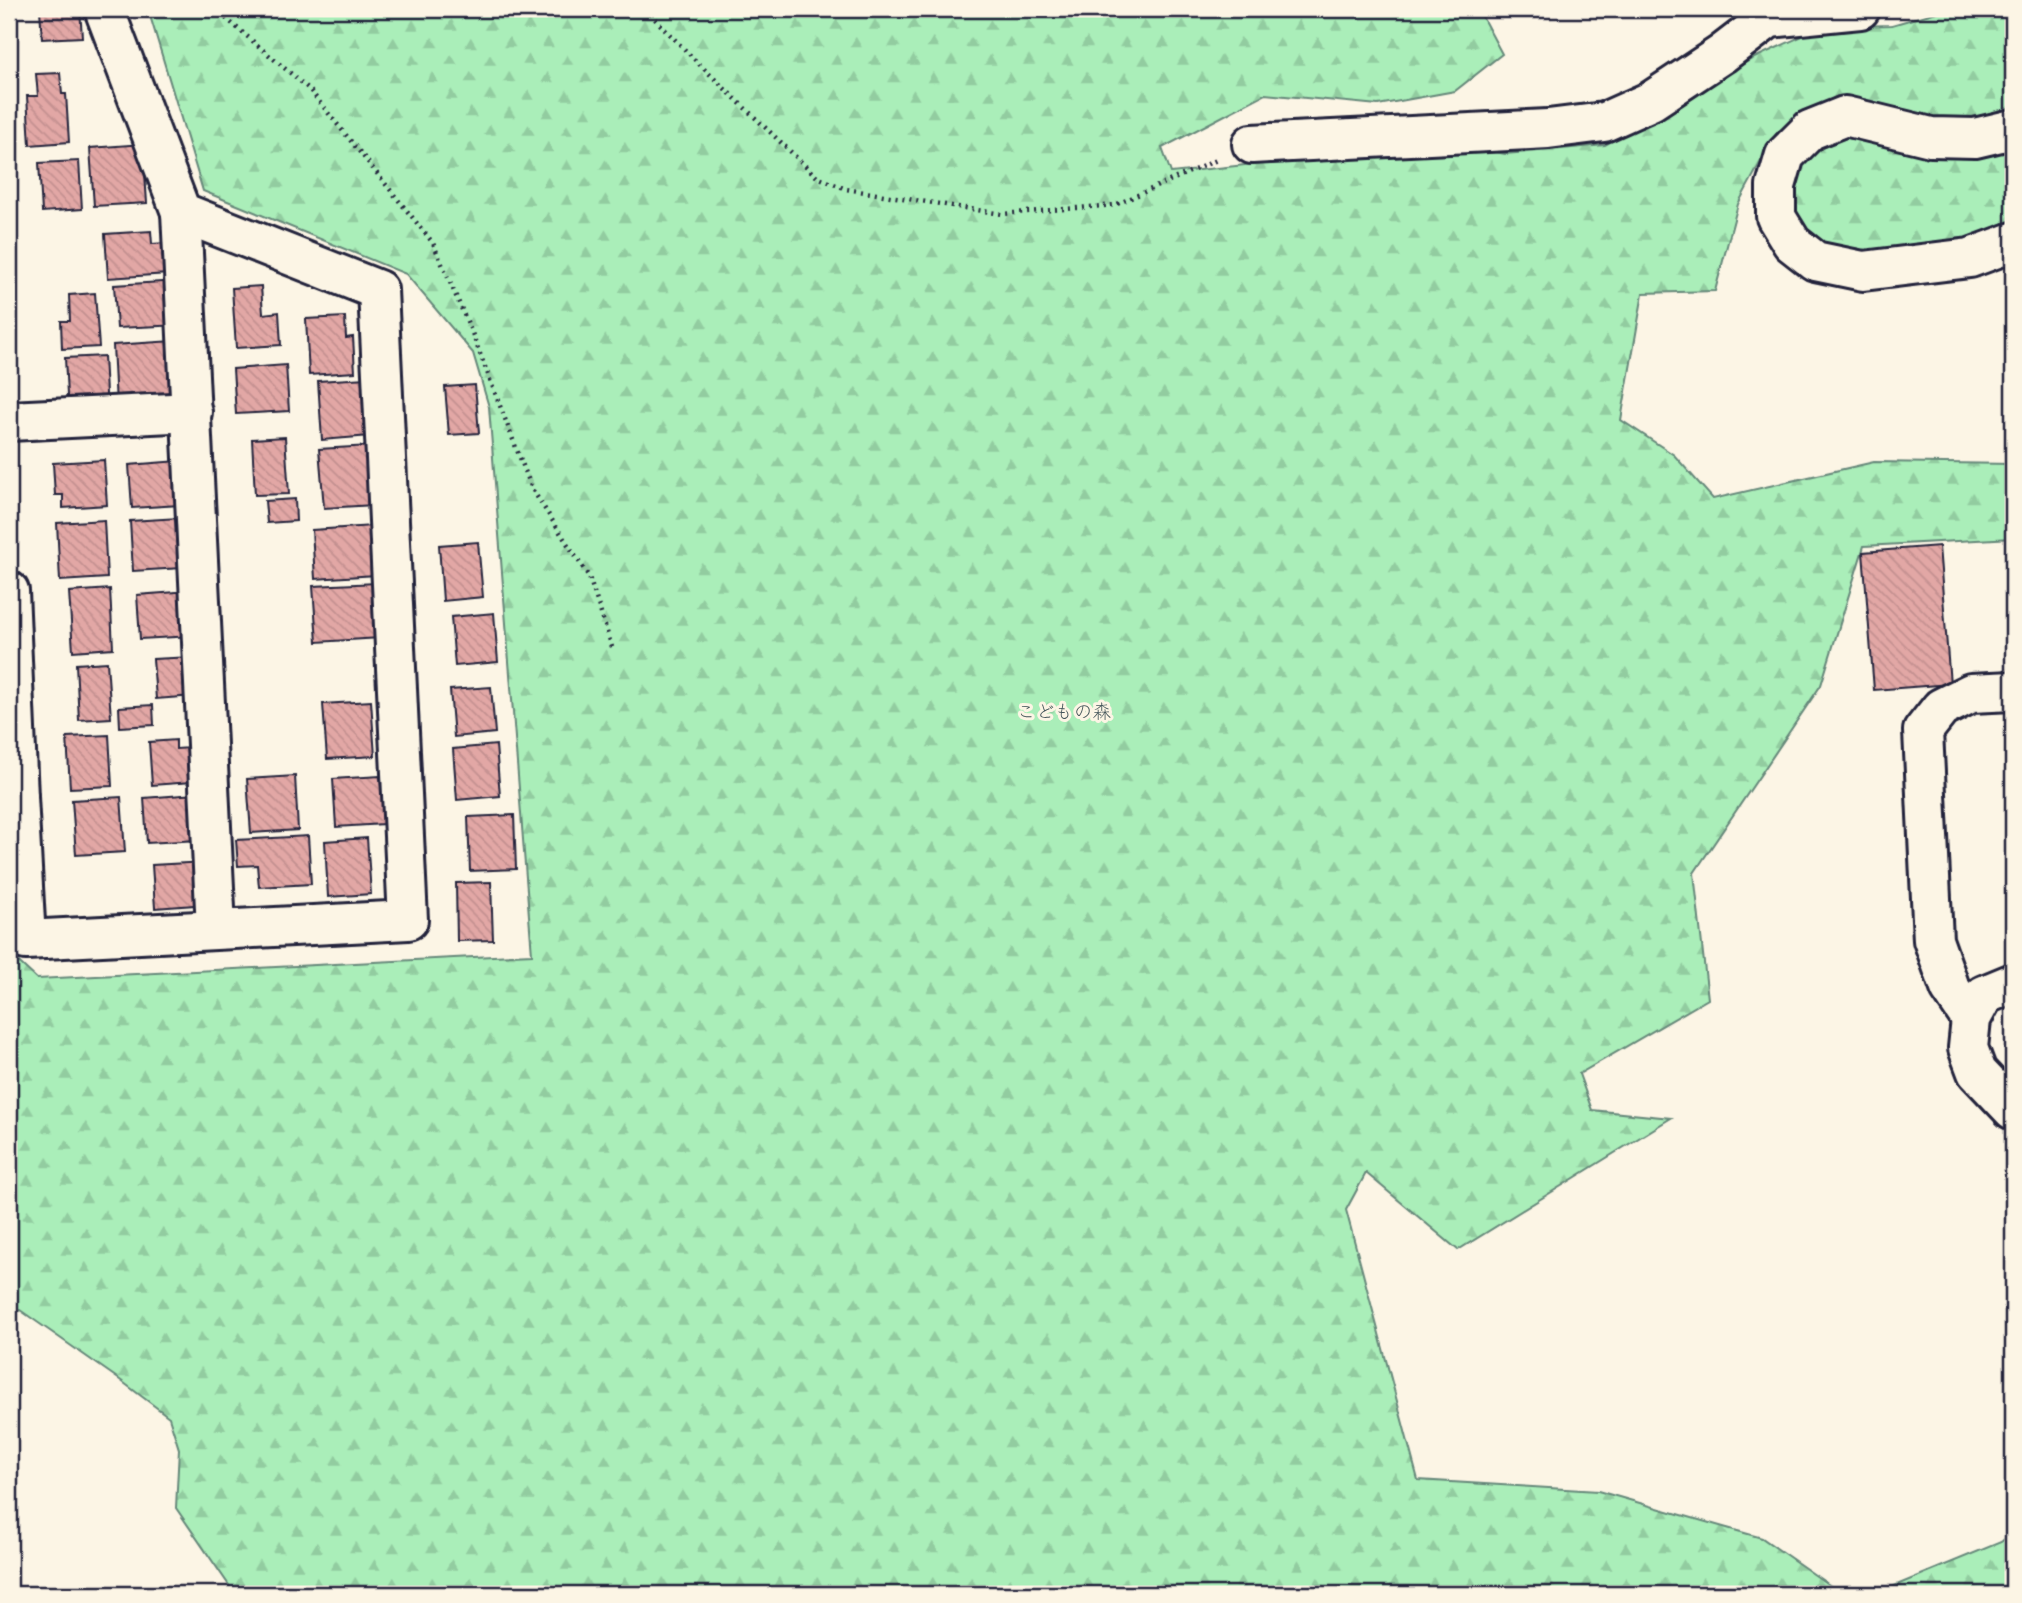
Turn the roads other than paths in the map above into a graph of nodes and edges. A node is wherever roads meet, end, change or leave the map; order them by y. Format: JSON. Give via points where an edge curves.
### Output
{"nodes":[{"id":1,"x":104,"y":9,"type":"edge"},
{"id":2,"x":1860,"y":9,"type":"edge"},
{"id":3,"x":2013,"y":128,"type":"edge"},
{"id":4,"x":1252,"y":144,"type":"road end"},
{"id":5,"x":181,"y":212,"type":"junction"},
{"id":6,"x":2013,"y":242,"type":"edge"},
{"id":7,"x":192,"y":412,"type":"junction"},
{"id":8,"x":9,"y":421,"type":"edge"},
{"id":9,"x":9,"y":591,"type":"edge"},
{"id":10,"x":2013,"y":691,"type":"edge"},
{"id":11,"x":13,"y":798,"type":"edge"},
{"id":12,"x":216,"y":929,"type":"junction"},
{"id":13,"x":2013,"y":984,"type":"edge"},
{"id":14,"x":1971,"y":1019,"type":"junction"},
{"id":15,"x":2013,"y":1110,"type":"edge"}],
"edges":[{"from":1,"to":5,"type":"street"},
{"from":2,"to":4,"type":"street","via":[[1769,18],[1651,101],[1604,122]]},
{"from":3,"to":6,"type":"street","via":[[1975,138],[1931,137],[1845,116],[1810,130],[1785,155],[1776,186],[1776,217],[1792,243],[1815,261],[1863,271],[1970,258]]},
{"from":5,"to":7,"type":"street"},
{"from":5,"to":12,"type":"street","via":[[378,290],[379,304],[408,919]]},
{"from":7,"to":8,"type":"street"},
{"from":7,"to":12,"type":"street"},
{"from":9,"to":11,"type":"street"},
{"from":10,"to":14,"type":"street","via":[[1971,693],[1941,708],[1923,731],[1933,940],[1950,988]]},
{"from":11,"to":12,"type":"street","via":[[26,940]]},
{"from":13,"to":14,"type":"street","via":[[1984,995]]},
{"from":14,"to":15,"type":"street","via":[[1968,1048],[1977,1072]]}]}
